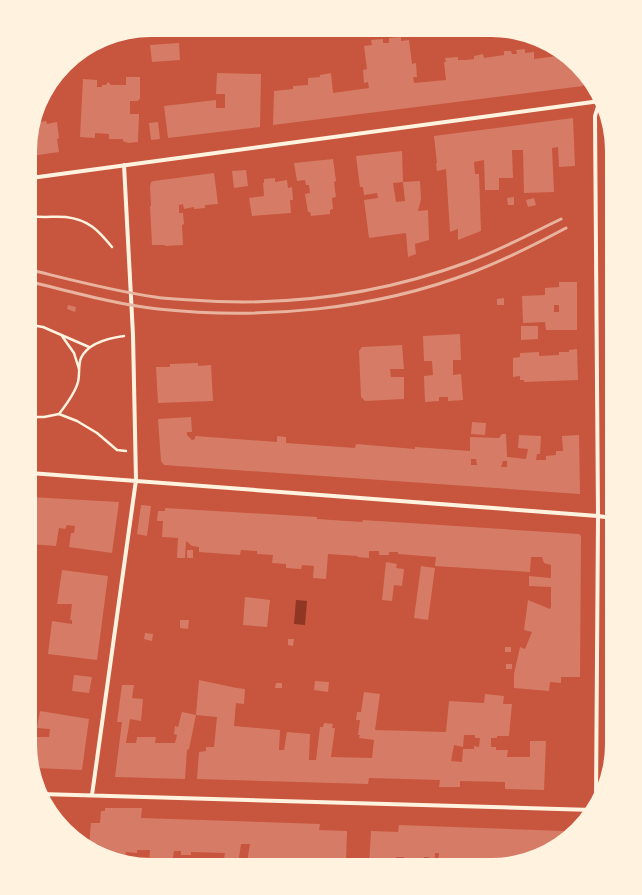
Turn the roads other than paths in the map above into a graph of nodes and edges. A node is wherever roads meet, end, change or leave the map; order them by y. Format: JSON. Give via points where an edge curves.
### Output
{"nodes":[{"id":1,"x":593,"y":101,"type":"edge"},
{"id":2,"x":597,"y":109,"type":"edge"},
{"id":3,"x":124,"y":165,"type":"junction"},
{"id":4,"x":37,"y":177,"type":"edge"},
{"id":5,"x":37,"y":473,"type":"edge"},
{"id":6,"x":136,"y":480,"type":"junction"},
{"id":7,"x":598,"y":516,"type":"junction"},
{"id":8,"x":605,"y":517,"type":"edge"},
{"id":9,"x":596,"y":788,"type":"edge"},
{"id":10,"x":49,"y":794,"type":"edge"},
{"id":11,"x":92,"y":795,"type":"junction"},
{"id":12,"x":585,"y":810,"type":"edge"}],
"edges":[{"from":1,"to":3,"type":"street"},
{"from":2,"to":7,"type":"street","via":[[595,126]]},
{"from":3,"to":4,"type":"street"},
{"from":3,"to":6,"type":"street","via":[[133,335]]},
{"from":5,"to":6,"type":"street"},
{"from":6,"to":7,"type":"street"},
{"from":6,"to":11,"type":"street"},
{"from":7,"to":8,"type":"street"},
{"from":7,"to":9,"type":"street"},
{"from":10,"to":11,"type":"street"},
{"from":11,"to":12,"type":"street"}]}
